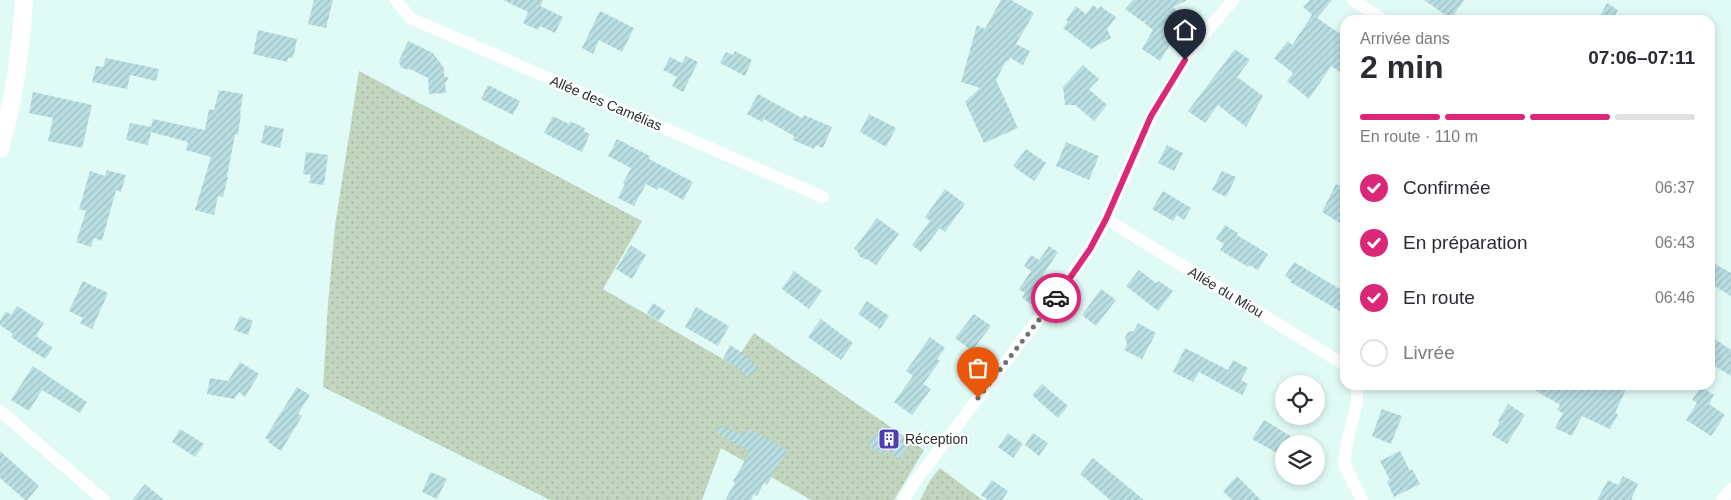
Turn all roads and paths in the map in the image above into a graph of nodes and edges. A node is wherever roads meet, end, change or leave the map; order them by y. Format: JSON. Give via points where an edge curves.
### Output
{"nodes":[{"id":1,"x":24,"y":0,"type":"edge"},
{"id":2,"x":396,"y":0,"type":"edge"},
{"id":3,"x":1234,"y":0,"type":"edge"},
{"id":4,"x":1353,"y":0,"type":"edge"},
{"id":5,"x":1376,"y":15,"type":"edge"},
{"id":6,"x":0,"y":149,"type":"edge"},
{"id":7,"x":823,"y":197,"type":"dead end"},
{"id":8,"x":1106,"y":219,"type":"junction"},
{"id":9,"x":1340,"y":361,"type":"edge"},
{"id":10,"x":1357,"y":390,"type":"edge"},
{"id":11,"x":0,"y":411,"type":"edge"},
{"id":12,"x":1731,"y":489,"type":"edge"},
{"id":13,"x":104,"y":500,"type":"edge"},
{"id":14,"x":904,"y":500,"type":"edge"},
{"id":15,"x":1362,"y":500,"type":"edge"},
{"id":16,"x":1722,"y":500,"type":"edge"}],
"edges":[{"from":1,"to":6,"type":"main road","via":[[17,76]]},
{"from":2,"to":7,"type":"street","name":"Allée des Camélias","via":[[410,18]]},
{"from":3,"to":8,"type":"street","via":[[1194,46],[1151,116]]},
{"from":4,"to":5,"type":"street"},
{"from":8,"to":9,"type":"street","name":"Allée du Miou"},
{"from":8,"to":14,"type":"street","via":[[1090,249],[1056,297]]},
{"from":10,"to":15,"type":"street","via":[[1344,464]]},
{"from":11,"to":13,"type":"street"},
{"from":12,"to":16,"type":"street"}]}
